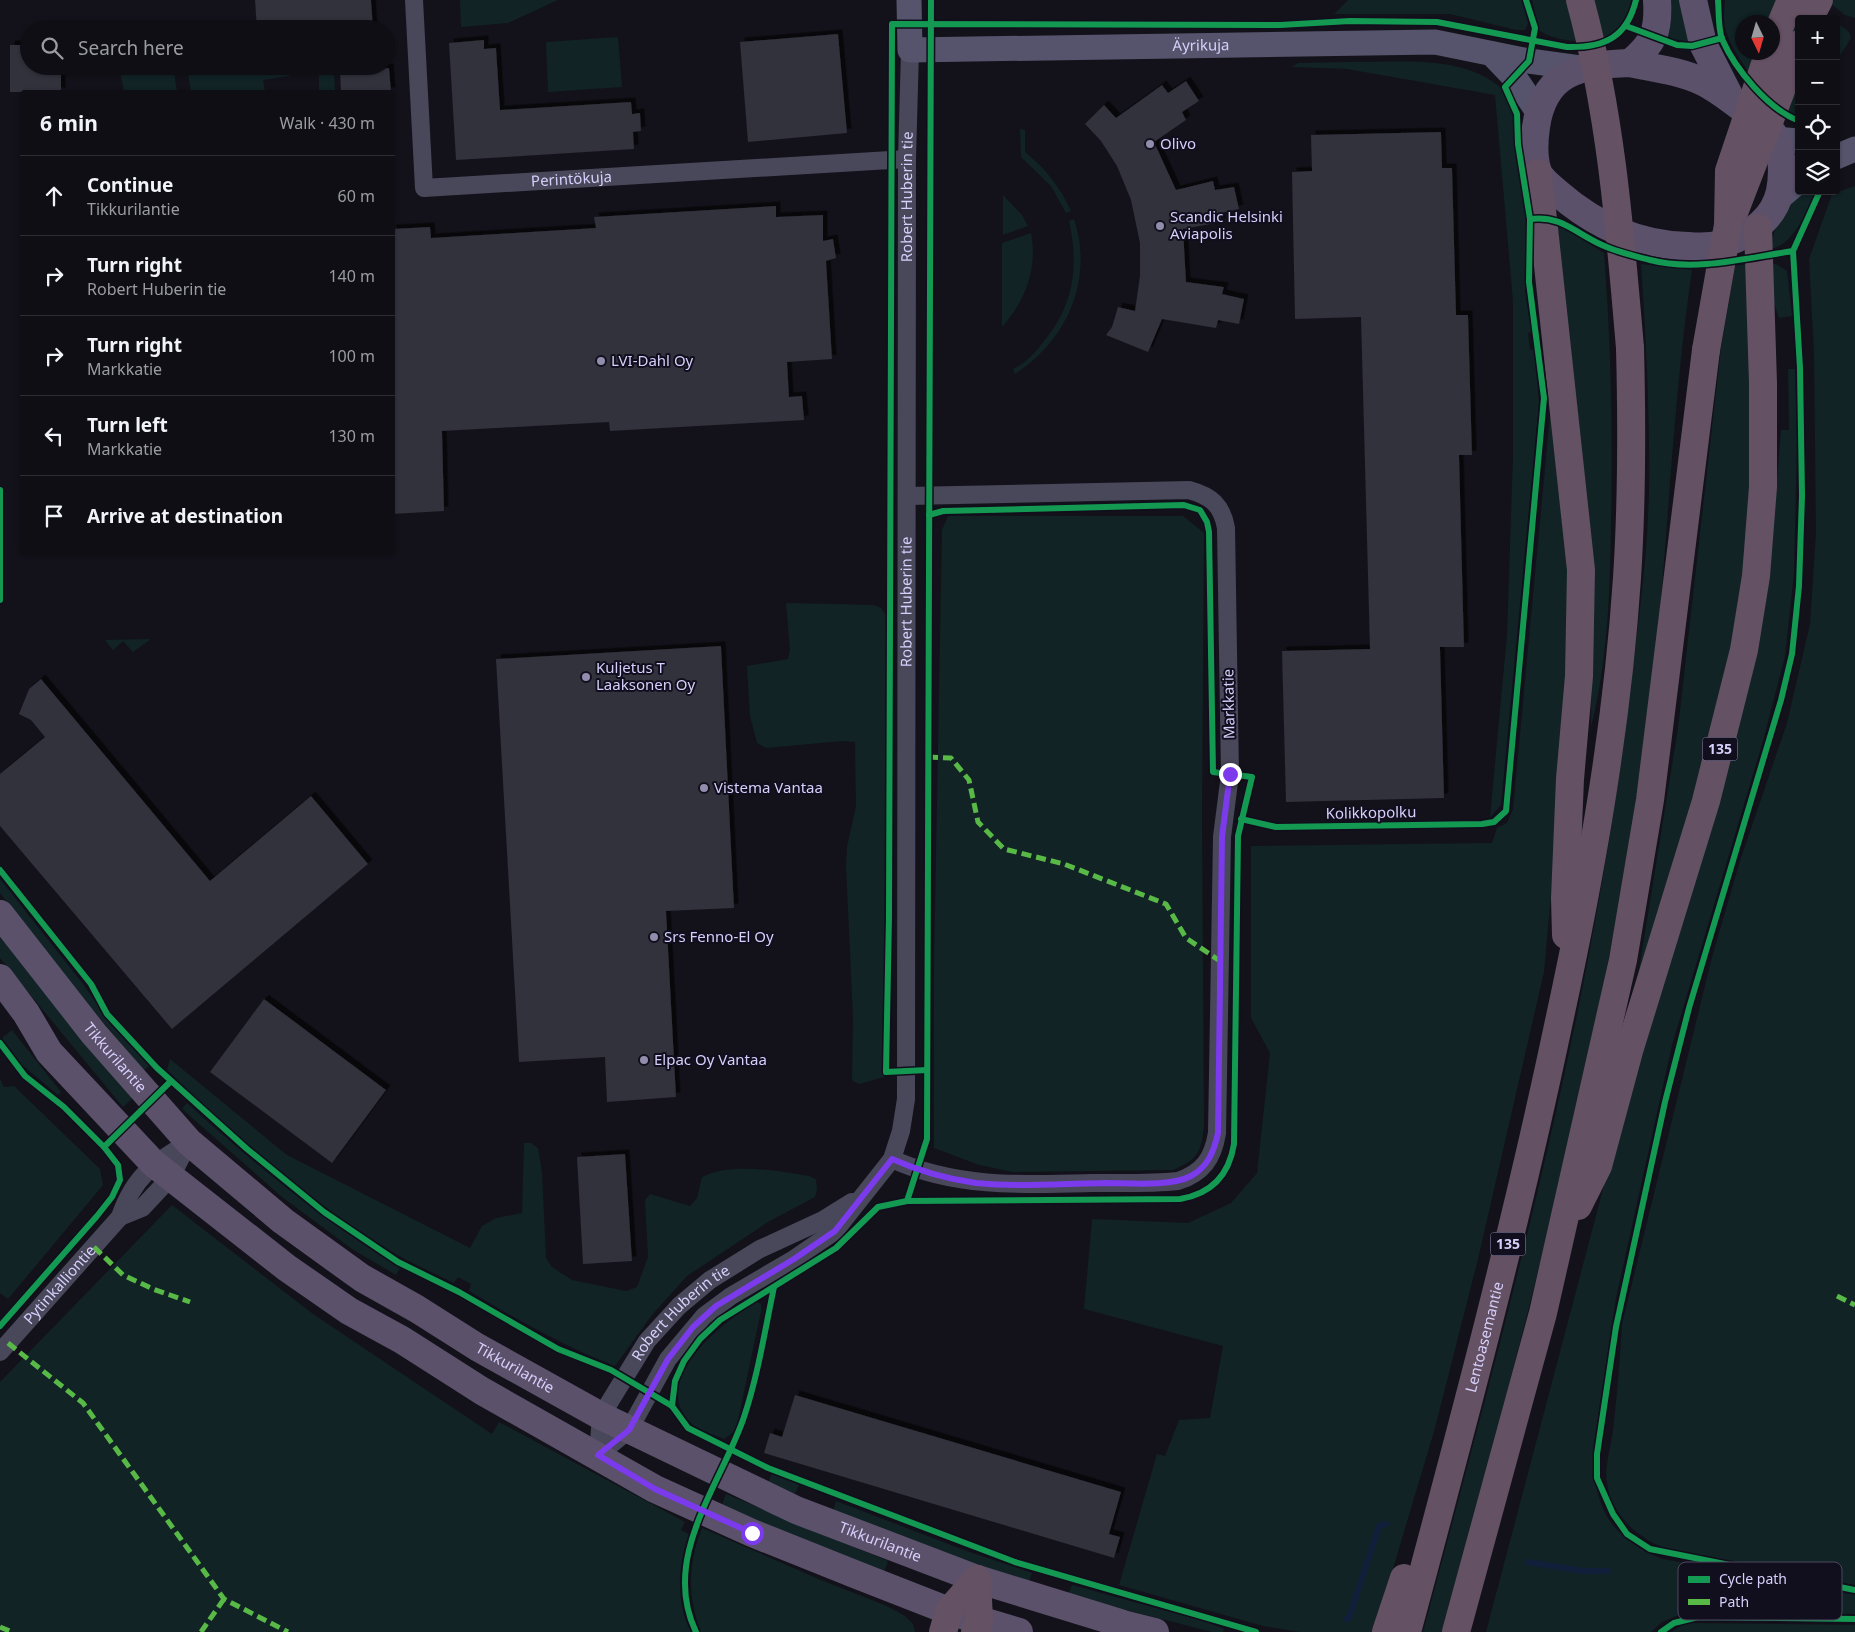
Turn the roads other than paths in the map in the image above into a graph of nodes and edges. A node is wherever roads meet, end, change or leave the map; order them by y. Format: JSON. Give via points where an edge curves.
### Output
{"nodes":[{"id":1,"x":414,"y":0,"type":"edge"},
{"id":2,"x":909,"y":0,"type":"edge"},
{"id":3,"x":1580,"y":0,"type":"edge"},
{"id":4,"x":1658,"y":0,"type":"edge"},
{"id":5,"x":1694,"y":0,"type":"edge"},
{"id":6,"x":1792,"y":0,"type":"edge"},
{"id":7,"x":1819,"y":0,"type":"edge"},
{"id":8,"x":1811,"y":15,"type":"edge"},
{"id":9,"x":1780,"y":27,"type":"edge"},
{"id":10,"x":910,"y":50,"type":"junction"},
{"id":11,"x":1492,"y":54,"type":"junction"},
{"id":12,"x":1795,"y":54,"type":"edge"},
{"id":13,"x":1766,"y":60,"type":"edge"},
{"id":14,"x":1630,"y":63,"type":"junction"},
{"id":15,"x":1580,"y":68,"type":"junction"},
{"id":16,"x":1731,"y":99,"type":"junction"},
{"id":17,"x":1538,"y":112,"type":"junction"},
{"id":18,"x":1788,"y":140,"type":"edge"},
{"id":19,"x":1840,"y":142,"type":"edge"},
{"id":20,"x":1855,"y":144,"type":"edge"},
{"id":21,"x":1855,"y":148,"type":"edge"},
{"id":22,"x":1840,"y":155,"type":"edge"},
{"id":23,"x":907,"y":159,"type":"junction"},
{"id":24,"x":1538,"y":173,"type":"junction"},
{"id":25,"x":1789,"y":190,"type":"edge"},
{"id":26,"x":1728,"y":225,"type":"junction"},
{"id":27,"x":1758,"y":228,"type":"junction"},
{"id":28,"x":908,"y":496,"type":"junction"},
{"id":29,"x":0,"y":914,"type":"edge"},
{"id":30,"x":0,"y":978,"type":"edge"},
{"id":31,"x":1568,"y":982,"type":"junction"},
{"id":32,"x":189,"y":1142,"type":"junction"},
{"id":33,"x":892,"y":1159,"type":"junction"},
{"id":34,"x":162,"y":1170,"type":"junction"},
{"id":35,"x":866,"y":1194,"type":"junction"},
{"id":36,"x":1558,"y":1248,"type":"junction"},
{"id":37,"x":0,"y":1352,"type":"edge"},
{"id":38,"x":601,"y":1416,"type":"junction"},
{"id":39,"x":629,"y":1430,"type":"junction"},
{"id":40,"x":598,"y":1455,"type":"junction"},
{"id":41,"x":1441,"y":1505,"type":"junction"},
{"id":42,"x":977,"y":1579,"type":"junction"},
{"id":43,"x":946,"y":1621,"type":"edge"},
{"id":44,"x":977,"y":1626,"type":"edge"},
{"id":45,"x":1458,"y":1629,"type":"edge"},
{"id":46,"x":1019,"y":1632,"type":"edge"},
{"id":47,"x":1155,"y":1632,"type":"edge"},
{"id":48,"x":1386,"y":1632,"type":"edge"},
{"id":49,"x":1407,"y":1632,"type":"edge"}],
"edges":[{"from":1,"to":23,"type":"street","name":"Perintökuja","via":[[424,188]]},
{"from":2,"to":10,"type":"street","name":"Robert Huberin tie"},
{"from":3,"to":31,"type":"highway","bridge":true,"via":[[1602,98],[1618,196],[1630,348],[1632,430],[1627,579],[1620,654],[1588,886]]},
{"from":4,"to":14,"type":"main road","via":[[1659,23],[1654,36]]},
{"from":5,"to":16,"type":"main road","via":[[1703,44]]},
{"from":6,"to":9,"type":"highway"},
{"from":7,"to":8,"type":"highway"},
{"from":10,"to":11,"type":"street","name":"Äyrikuja","via":[[1435,42]]},
{"from":10,"to":23,"type":"street","name":"Robert Huberin tie"},
{"from":11,"to":15,"type":"street","name":"Äyrikuja"},
{"from":11,"to":17,"type":"street","via":[[1515,78]]},
{"from":12,"to":26,"type":"highway","bridge":true},
{"from":13,"to":26,"type":"highway","bridge":true,"via":[[1729,171]]},
{"from":14,"to":15,"type":"main road","number":"135"},
{"from":14,"to":16,"type":"main road","via":[[1701,81]]},
{"from":15,"to":17,"type":"main road","number":"135","via":[[1564,76],[1549,90]]},
{"from":16,"to":18,"type":"main road"},
{"from":17,"to":24,"type":"main road","number":"135","via":[[1533,144]]},
{"from":18,"to":25,"type":"main road","via":[[1782,180]]},
{"from":19,"to":20,"type":"street"},
{"from":21,"to":22,"type":"street"},
{"from":23,"to":28,"type":"street","name":"Robert Huberin tie"},
{"from":24,"to":27,"type":"main road","via":[[1589,218],[1614,231],[1658,244],[1719,245]]},
{"from":24,"to":31,"type":"highway","number":"135","via":[[1581,570],[1580,676],[1570,779],[1565,898]]},
{"from":25,"to":27,"type":"main road"},
{"from":26,"to":36,"type":"highway","bridge":true,"via":[[1706,350],[1650,800],[1623,960]]},
{"from":27,"to":36,"type":"highway","number":"135","via":[[1763,487],[1756,576],[1744,650],[1706,801],[1629,1051],[1598,1166]]},
{"from":28,"to":33,"type":"street","name":"Robert Huberin tie","via":[[906,1099]]},
{"from":28,"to":33,"type":"street","name":"Markkatie","via":[[1189,490],[1212,499],[1220,507],[1226,528],[1230,774],[1222,837],[1218,1133],[1206,1165],[1189,1177],[1166,1182],[976,1183],[918,1171]]},
{"from":29,"to":32,"type":"main road","name":"Tikkurilantie","via":[[94,1034]]},
{"from":30,"to":34,"type":"main road","via":[[49,1052]]},
{"from":31,"to":41,"type":"highway","name":"Lentoasemantie","number":"135","via":[[1509,1241]]},
{"from":32,"to":34,"type":"street","name":"Pytinkalliontie"},
{"from":32,"to":38,"type":"main road","name":"Tikkurilantie","via":[[283,1221],[362,1278]]},
{"from":33,"to":35,"type":"street","name":"Robert Huberin tie"},
{"from":34,"to":37,"type":"street","name":"Pytinkalliontie","via":[[127,1196],[120,1217]]},
{"from":34,"to":40,"type":"main road","via":[[287,1268],[349,1311],[482,1391]]},
{"from":35,"to":38,"type":"street","name":"Robert Huberin tie","via":[[823,1220],[760,1249],[698,1290],[647,1340]]},
{"from":35,"to":39,"type":"street","name":"Robert Huberin tie","via":[[835,1231],[716,1306],[693,1327],[668,1359]]},
{"from":36,"to":45,"type":"highway","number":"135"},
{"from":38,"to":39,"type":"main road","name":"Tikkurilantie"},
{"from":38,"to":40,"type":"street","name":"Robert Huberin tie"},
{"from":39,"to":40,"type":"street","name":"Robert Huberin tie"},
{"from":39,"to":42,"type":"main road","name":"Tikkurilantie","via":[[796,1510]]},
{"from":40,"to":43,"type":"main road","via":[[655,1489]]},
{"from":41,"to":48,"type":"highway","via":[[1404,1578]]},
{"from":41,"to":49,"type":"highway","name":"Lentoasemantie","number":"135"},
{"from":42,"to":43,"type":"highway"},
{"from":42,"to":44,"type":"highway"},
{"from":42,"to":47,"type":"main road","name":"Tikkurilantie"},
{"from":43,"to":44,"type":"main road"},
{"from":44,"to":46,"type":"main road"}]}
